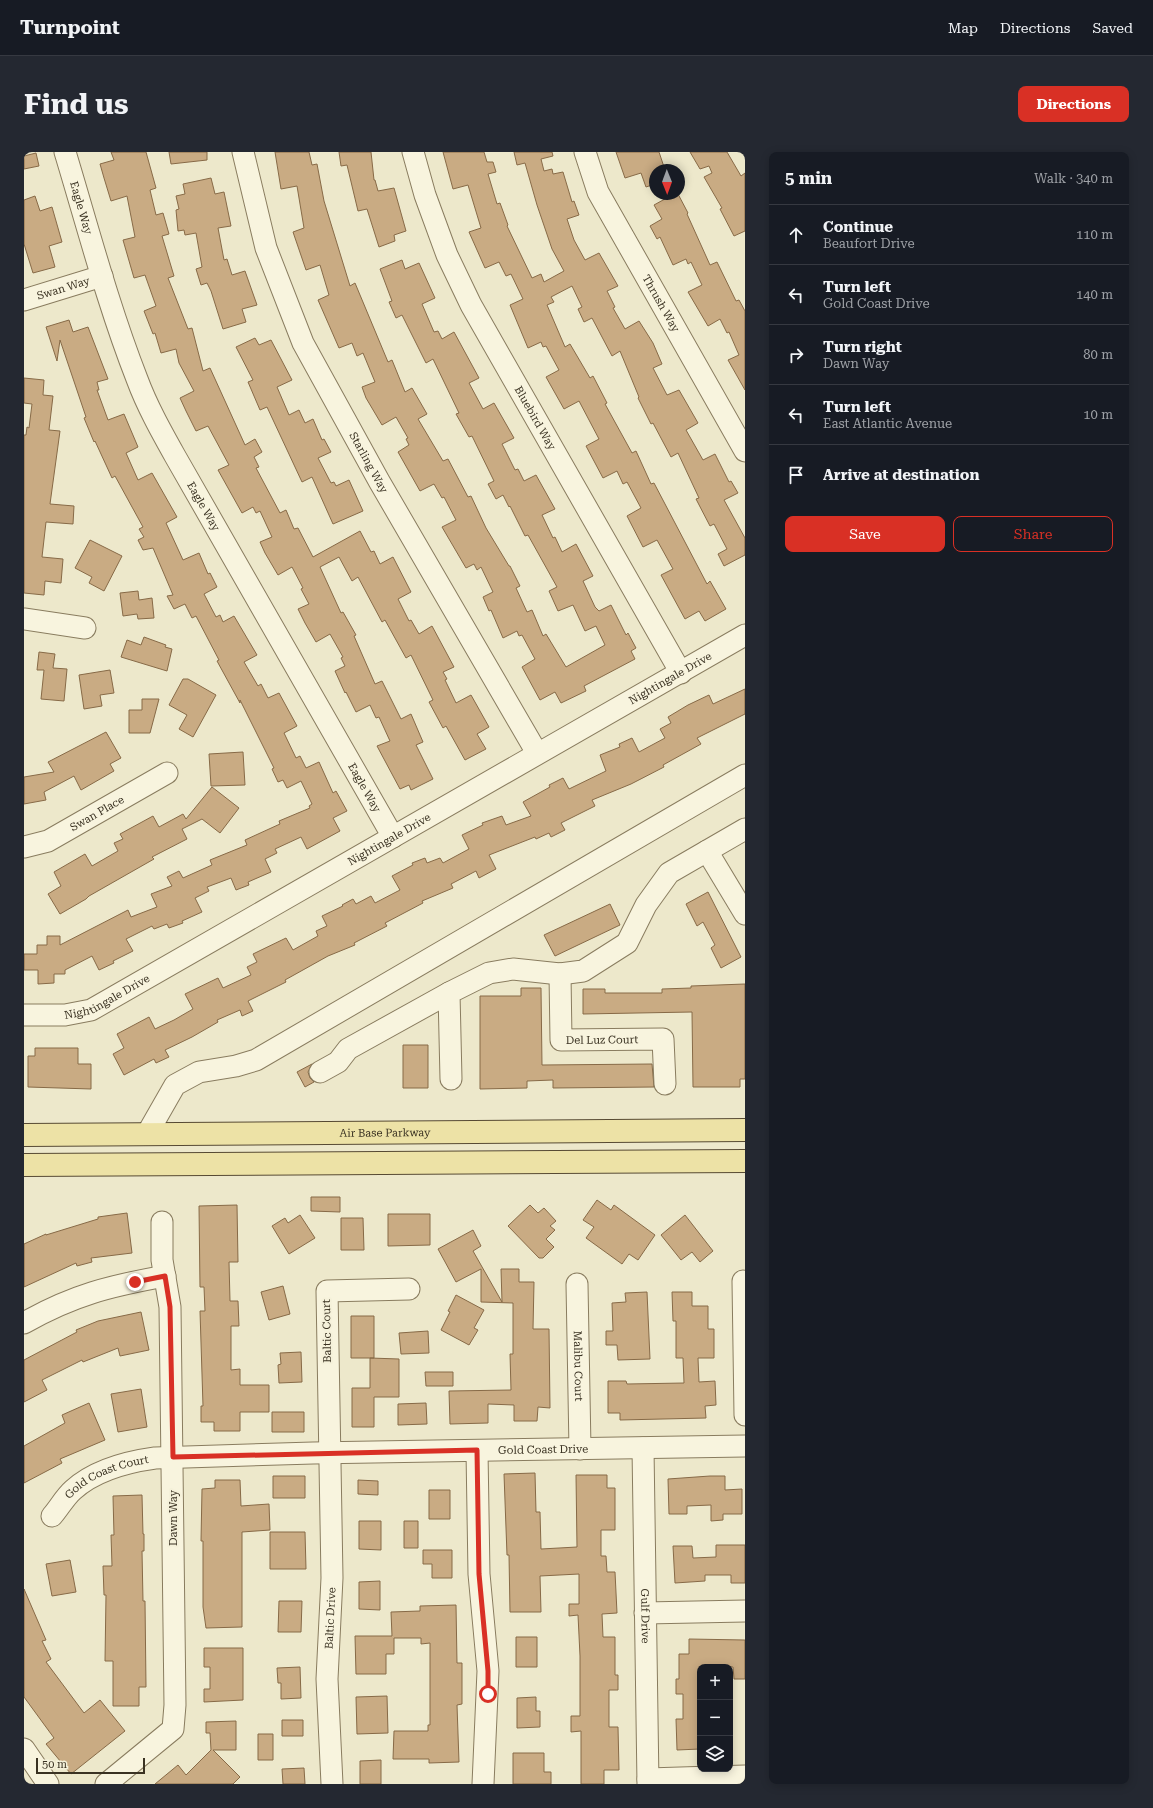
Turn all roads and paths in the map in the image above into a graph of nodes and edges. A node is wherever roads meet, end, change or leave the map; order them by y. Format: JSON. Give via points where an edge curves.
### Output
{"nodes":[{"id":1,"x":65,"y":152,"type":"edge"},
{"id":2,"x":243,"y":152,"type":"edge"},
{"id":3,"x":413,"y":152,"type":"edge"},
{"id":4,"x":585,"y":152,"type":"edge"},
{"id":5,"x":102,"y":276,"type":"junction"},
{"id":6,"x":24,"y":300,"type":"edge"},
{"id":7,"x":745,"y":451,"type":"edge"},
{"id":8,"x":24,"y":619,"type":"edge"},
{"id":9,"x":85,"y":628,"type":"dead end"},
{"id":10,"x":745,"y":635,"type":"edge"},
{"id":11,"x":681,"y":673,"type":"junction"},
{"id":12,"x":537,"y":753,"type":"junction"},
{"id":13,"x":167,"y":773,"type":"dead end"},
{"id":14,"x":745,"y":775,"type":"edge"},
{"id":15,"x":745,"y":829,"type":"edge"},
{"id":16,"x":393,"y":837,"type":"junction"},
{"id":17,"x":24,"y":847,"type":"edge"},
{"id":18,"x":707,"y":851,"type":"junction"},
{"id":19,"x":745,"y":914,"type":"edge"},
{"id":20,"x":560,"y":974,"type":"junction"},
{"id":21,"x":449,"y":993,"type":"junction"},
{"id":22,"x":24,"y":1015,"type":"edge"},
{"id":23,"x":320,"y":1072,"type":"dead end"},
{"id":24,"x":451,"y":1079,"type":"dead end"},
{"id":25,"x":665,"y":1084,"type":"dead end"},
{"id":26,"x":745,"y":1130,"type":"edge"},
{"id":27,"x":24,"y":1134,"type":"edge"},
{"id":28,"x":147,"y":1134,"type":"junction"},
{"id":29,"x":745,"y":1160,"type":"edge"},
{"id":30,"x":24,"y":1165,"type":"edge"},
{"id":31,"x":162,"y":1222,"type":"dead end"},
{"id":32,"x":165,"y":1276,"type":"junction"},
{"id":33,"x":743,"y":1281,"type":"dead end"},
{"id":34,"x":577,"y":1284,"type":"dead end"},
{"id":35,"x":408,"y":1289,"type":"dead end"},
{"id":36,"x":24,"y":1323,"type":"edge"},
{"id":37,"x":745,"y":1415,"type":"edge"},
{"id":38,"x":745,"y":1446,"type":"edge"},
{"id":39,"x":643,"y":1448,"type":"junction"},
{"id":40,"x":580,"y":1449,"type":"junction"},
{"id":41,"x":477,"y":1450,"type":"junction"},
{"id":42,"x":329,"y":1453,"type":"junction"},
{"id":43,"x":173,"y":1457,"type":"junction"},
{"id":44,"x":52,"y":1516,"type":"dead end"},
{"id":45,"x":745,"y":1611,"type":"edge"},
{"id":46,"x":645,"y":1613,"type":"junction"},
{"id":47,"x":24,"y":1749,"type":"edge"},
{"id":48,"x":745,"y":1776,"type":"edge"},
{"id":49,"x":648,"y":1781,"type":"edge"},
{"id":50,"x":48,"y":1784,"type":"edge"},
{"id":51,"x":106,"y":1784,"type":"edge"},
{"id":52,"x":332,"y":1784,"type":"edge"},
{"id":53,"x":483,"y":1784,"type":"edge"}],
"edges":[{"from":1,"to":5,"type":"street","name":"Eagle Way"},
{"from":2,"to":12,"type":"street","name":"Starling Way","via":[[266,248],[303,343],[379,481]]},
{"from":3,"to":11,"type":"street","name":"Bluebird Way","via":[[425,195],[447,255],[471,305]]},
{"from":4,"to":7,"type":"street","name":"Thrush Way","via":[[598,192]]},
{"from":5,"to":6,"type":"street","name":"Swan Way"},
{"from":5,"to":16,"type":"street","name":"Eagle Way","via":[[137,380],[174,456]]},
{"from":8,"to":9,"type":"street"},
{"from":10,"to":11,"type":"street","name":"Nightingale Drive"},
{"from":11,"to":12,"type":"street","name":"Nightingale Drive"},
{"from":12,"to":16,"type":"street","name":"Nightingale Drive"},
{"from":13,"to":17,"type":"street","name":"Swan Place","via":[[48,841]]},
{"from":14,"to":28,"type":"street","via":[[256,1060],[199,1072],[175,1085]]},
{"from":15,"to":18,"type":"street"},
{"from":16,"to":22,"type":"street","name":"Nightingale Drive","via":[[90,1010],[65,1015]]},
{"from":18,"to":19,"type":"street"},
{"from":18,"to":20,"type":"street","via":[[669,873],[646,905],[627,943],[583,971]]},
{"from":20,"to":21,"type":"street","via":[[513,969],[488,973]]},
{"from":20,"to":25,"type":"street","name":"Del Luz Court","via":[[562,1040],[663,1039]]},
{"from":21,"to":23,"type":"street","via":[[348,1049],[338,1062]]},
{"from":21,"to":24,"type":"street"},
{"from":26,"to":28,"type":"main road","name":"Air Base Parkway"},
{"from":27,"to":28,"type":"main road","name":"Air Base Parkway"},
{"from":29,"to":30,"type":"main road"},
{"from":31,"to":32,"type":"street","name":"Dawn Way","via":[[162,1260]]},
{"from":32,"to":36,"type":"street","via":[[102,1289],[68,1300]]},
{"from":32,"to":43,"type":"street","name":"Dawn Way","via":[[170,1307]]},
{"from":33,"to":37,"type":"street"},
{"from":34,"to":40,"type":"street","name":"Malibu Court"},
{"from":35,"to":42,"type":"street","name":"Baltic Court","via":[[327,1290]]},
{"from":38,"to":39,"type":"street","name":"Gold Coast Drive"},
{"from":39,"to":40,"type":"street","name":"Gold Coast Drive"},
{"from":39,"to":46,"type":"street","name":"Gulf Drive"},
{"from":40,"to":41,"type":"street","name":"Gold Coast Drive"},
{"from":41,"to":42,"type":"street","name":"Gold Coast Drive"},
{"from":41,"to":53,"type":"street","via":[[479,1574],[488,1671]]},
{"from":42,"to":43,"type":"street","name":"Gold Coast Drive"},
{"from":42,"to":52,"type":"street","name":"Baltic Drive","via":[[332,1578],[327,1679]]},
{"from":43,"to":44,"type":"street","name":"Gold Coast Court","via":[[129,1462],[107,1470],[72,1490]]},
{"from":43,"to":51,"type":"street","name":"Dawn Way","via":[[173,1729]]},
{"from":45,"to":46,"type":"street"},
{"from":46,"to":49,"type":"street","name":"Gulf Drive"},
{"from":47,"to":50,"type":"street"},
{"from":48,"to":49,"type":"street"}]}
